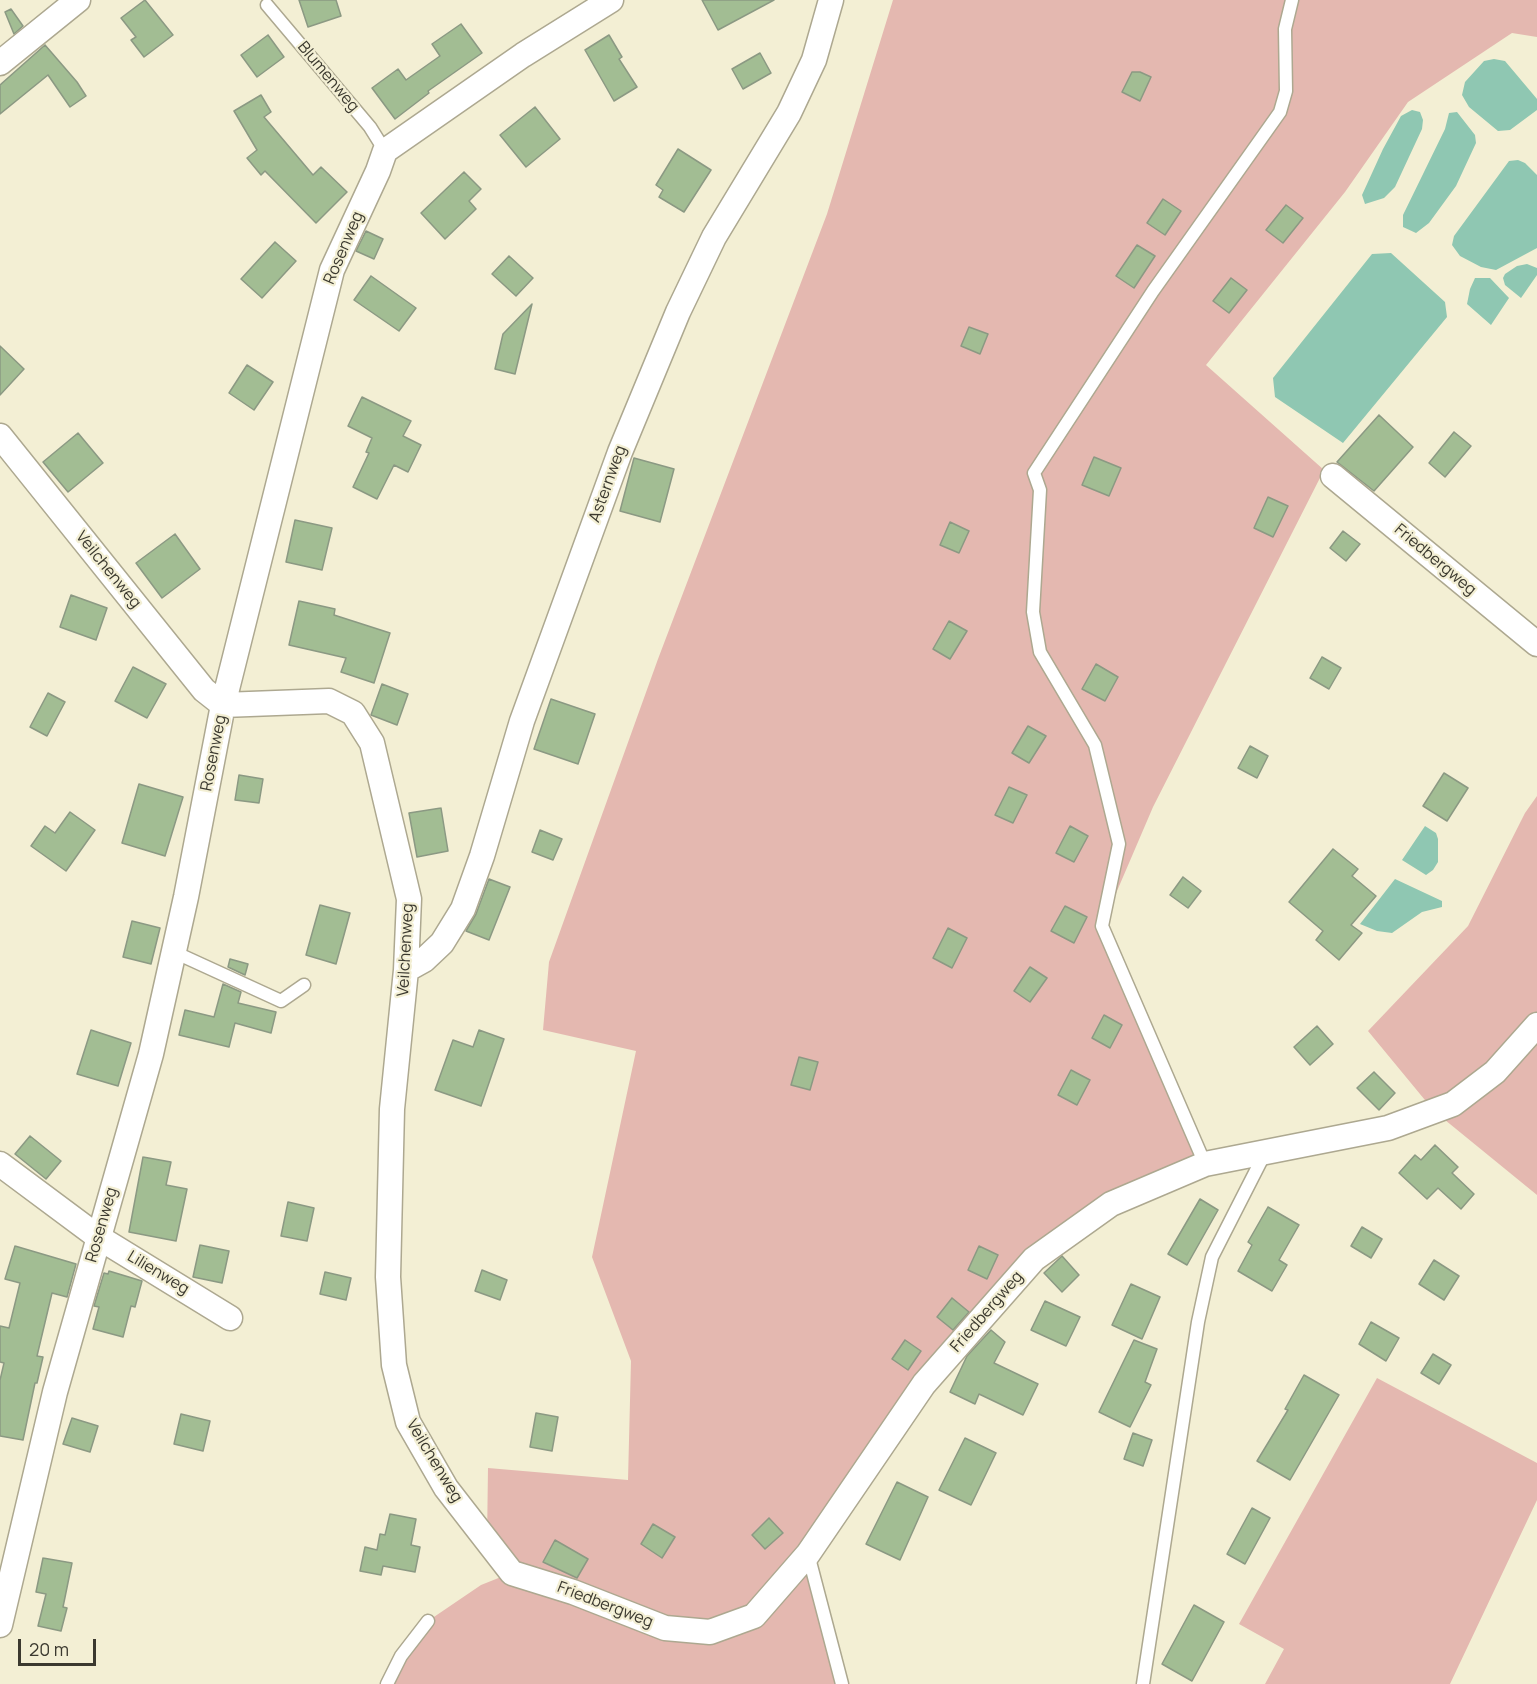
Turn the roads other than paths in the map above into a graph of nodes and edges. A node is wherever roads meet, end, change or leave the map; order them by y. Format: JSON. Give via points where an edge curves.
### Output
{"nodes":[{"id":1,"x":78,"y":0,"type":"edge"},
{"id":2,"x":610,"y":0,"type":"edge"},
{"id":3,"x":831,"y":0,"type":"edge"},
{"id":4,"x":1292,"y":0,"type":"edge"},
{"id":5,"x":267,"y":5,"type":"dead end"},
{"id":6,"x":0,"y":63,"type":"edge"},
{"id":7,"x":385,"y":151,"type":"junction"},
{"id":8,"x":0,"y":436,"type":"edge"},
{"id":9,"x":1333,"y":476,"type":"dead end"},
{"id":10,"x":1537,"y":644,"type":"edge"},
{"id":11,"x":224,"y":705,"type":"junction"},
{"id":12,"x":174,"y":952,"type":"junction"},
{"id":13,"x":406,"y":970,"type":"junction"},
{"id":14,"x":304,"y":985,"type":"dead end"},
{"id":15,"x":1537,"y":1024,"type":"edge"},
{"id":16,"x":1266,"y":1152,"type":"junction"},
{"id":17,"x":0,"y":1164,"type":"edge"},
{"id":18,"x":1205,"y":1164,"type":"junction"},
{"id":19,"x":98,"y":1237,"type":"junction"},
{"id":20,"x":230,"y":1318,"type":"dead end"},
{"id":21,"x":808,"y":1554,"type":"junction"},
{"id":22,"x":512,"y":1573,"type":"joint"},
{"id":23,"x":428,"y":1621,"type":"dead end"},
{"id":24,"x":0,"y":1625,"type":"edge"},
{"id":25,"x":387,"y":1684,"type":"edge"},
{"id":26,"x":842,"y":1684,"type":"edge"},
{"id":27,"x":1143,"y":1684,"type":"edge"}],
"edges":[{"from":1,"to":6,"type":"street"},
{"from":2,"to":7,"type":"street"},
{"from":3,"to":13,"type":"street","name":"Asternweg","via":[[814,60],[789,112],[714,237],[620,452],[522,721],[463,909],[442,943]]},
{"from":4,"to":18,"type":"lane","via":[[1285,29],[1286,91],[1280,112],[1153,291],[1034,473],[1040,490],[1033,612],[1040,652],[1095,745],[1119,844],[1102,926]]},
{"from":5,"to":7,"type":"lane","name":"Blumenweg","via":[[370,127]]},
{"from":7,"to":11,"type":"street","name":"Rosenweg","via":[[332,270]]},
{"from":8,"to":11,"type":"street","name":"Veilchenweg","via":[[204,690]]},
{"from":9,"to":10,"type":"street","name":"Friedbergweg"},
{"from":11,"to":12,"type":"street","name":"Rosenweg"},
{"from":11,"to":13,"type":"street","name":"Veilchenweg","via":[[329,701],[353,713],[372,743],[409,898]]},
{"from":12,"to":14,"type":"lane","via":[[281,1001]]},
{"from":12,"to":19,"type":"street","name":"Rosenweg","via":[[151,1054]]},
{"from":13,"to":22,"type":"street","name":"Veilchenweg","via":[[392,1108],[388,1277],[394,1365],[408,1422],[446,1488]]},
{"from":15,"to":16,"type":"street","name":"Friedbergweg","via":[[1495,1072],[1453,1104],[1388,1128]]},
{"from":16,"to":18,"type":"street","name":"Friedbergweg"},
{"from":16,"to":27,"type":"lane","via":[[1212,1257],[1198,1322]]},
{"from":17,"to":19,"type":"street","name":"Lilienweg"},
{"from":18,"to":21,"type":"street","name":"Friedbergweg","via":[[1111,1204],[1034,1259],[924,1384]]},
{"from":19,"to":20,"type":"street","name":"Lilienweg"},
{"from":19,"to":24,"type":"street","name":"Rosenweg","via":[[55,1392]]},
{"from":21,"to":22,"type":"street","name":"Friedbergweg","via":[[754,1616],[711,1632],[665,1628]]},
{"from":21,"to":26,"type":"lane"},
{"from":23,"to":25,"type":"lane","via":[[401,1656]]}]}
